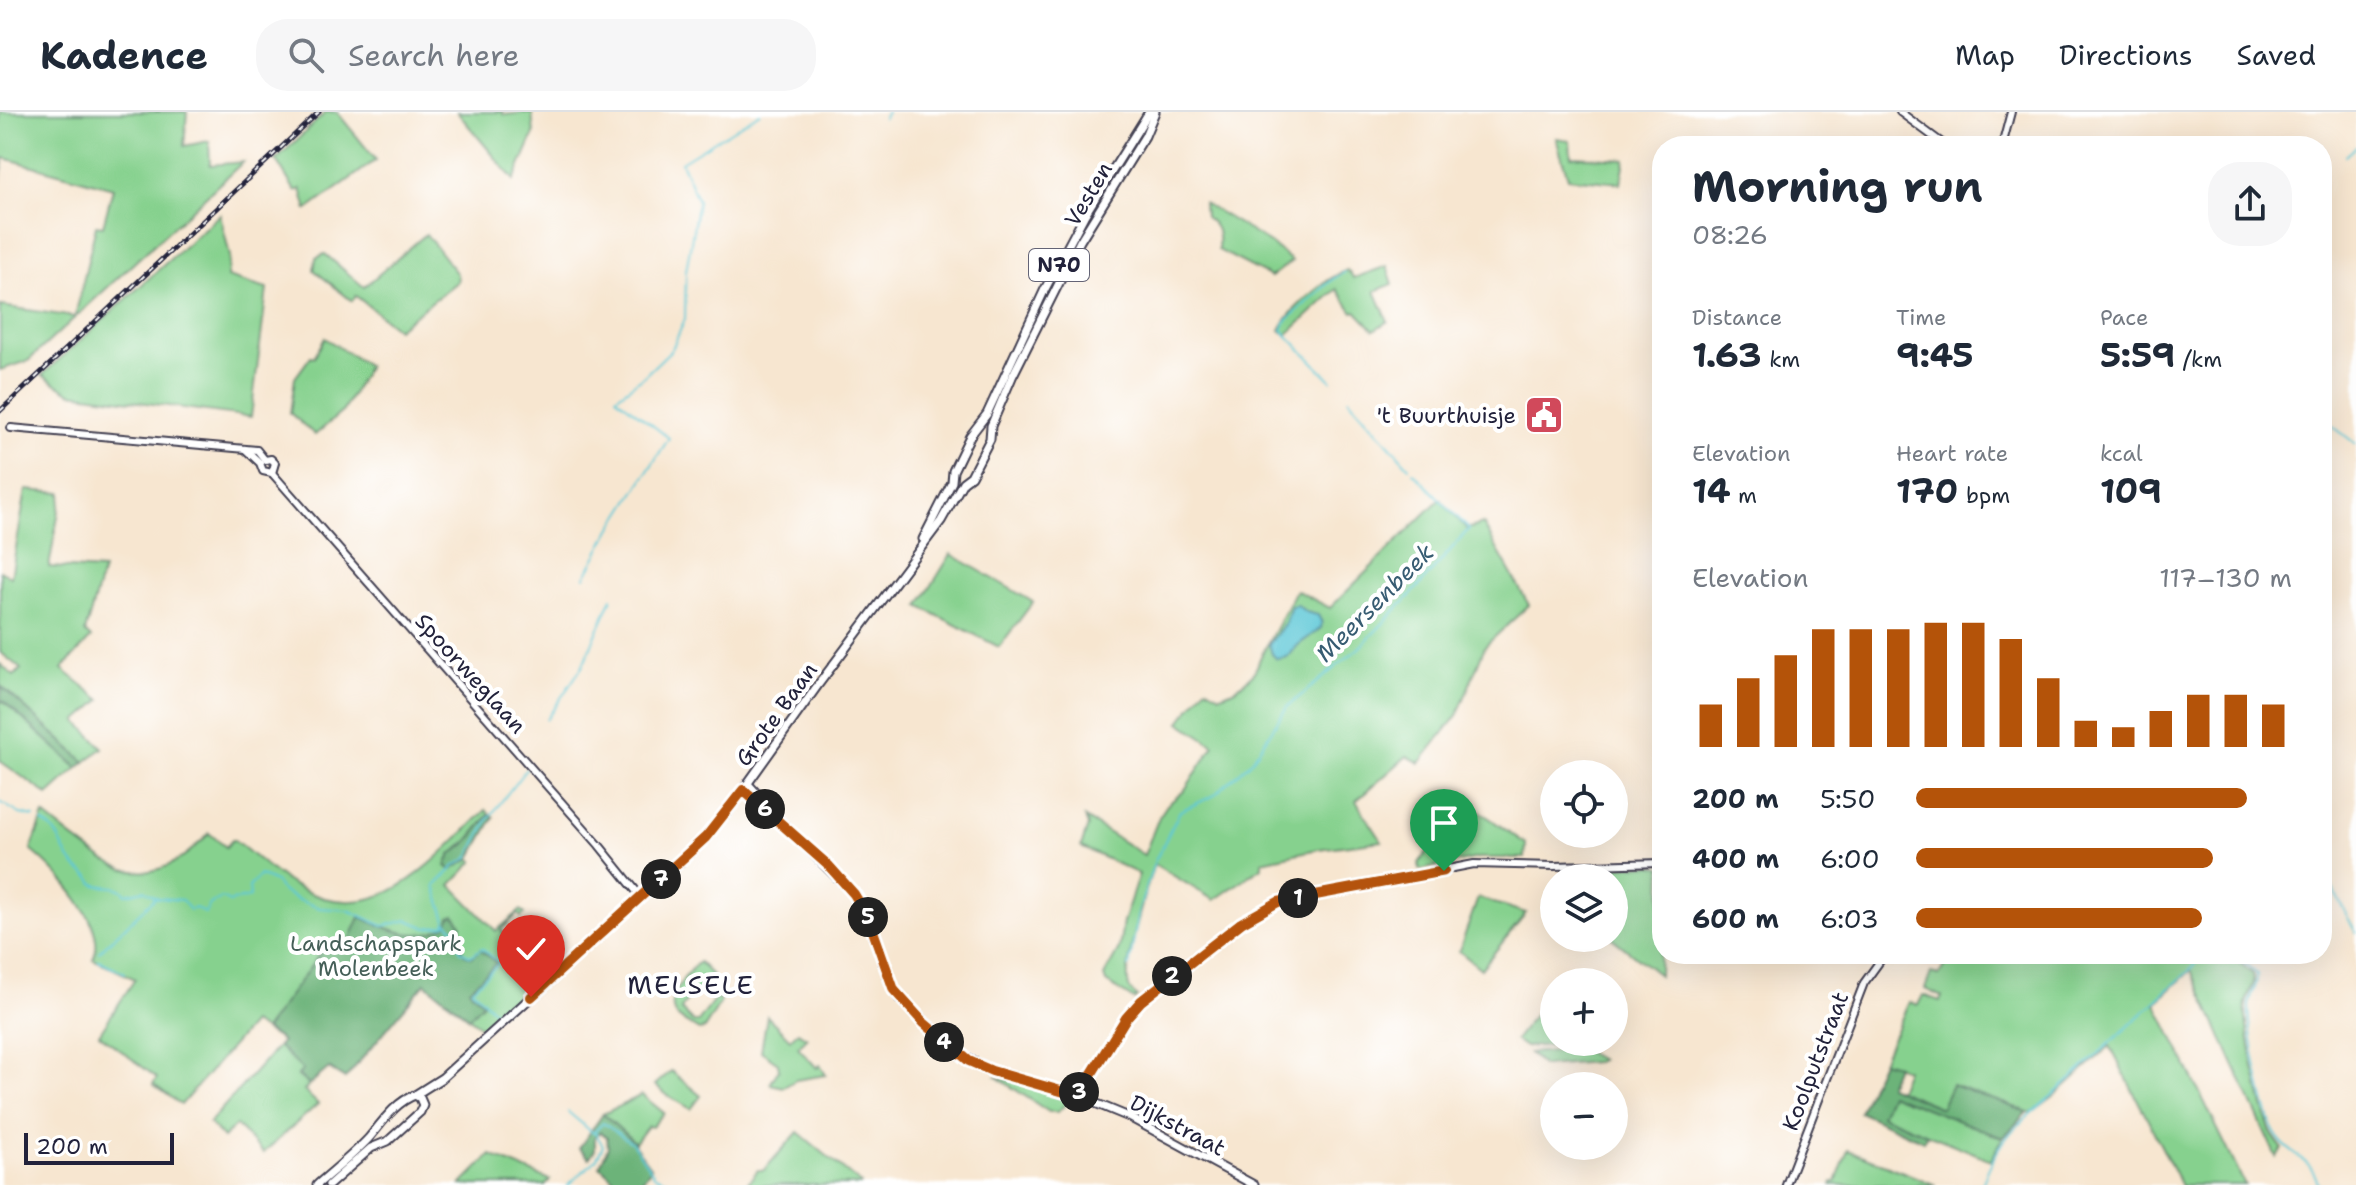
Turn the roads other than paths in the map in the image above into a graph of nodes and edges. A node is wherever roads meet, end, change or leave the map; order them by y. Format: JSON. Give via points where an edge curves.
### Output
{"nodes":[{"id":1,"x":1900,"y":112,"type":"edge"},
{"id":2,"x":2011,"y":112,"type":"edge"},
{"id":3,"x":1150,"y":113,"type":"edge"},
{"id":4,"x":1932,"y":136,"type":"edge"},
{"id":5,"x":2005,"y":136,"type":"edge"},
{"id":6,"x":981,"y":422,"type":"junction"},
{"id":7,"x":991,"y":426,"type":"junction"},
{"id":8,"x":11,"y":428,"type":"dead end"},
{"id":9,"x":245,"y":449,"type":"junction"},
{"id":10,"x":263,"y":462,"type":"junction"},
{"id":11,"x":272,"y":473,"type":"junction"},
{"id":12,"x":954,"y":476,"type":"junction"},
{"id":13,"x":963,"y":482,"type":"junction"},
{"id":14,"x":935,"y":522,"type":"junction"},
{"id":15,"x":914,"y":555,"type":"joint"},
{"id":16,"x":746,"y":787,"type":"junction"},
{"id":17,"x":1652,"y":863,"type":"edge"},
{"id":18,"x":641,"y":897,"type":"junction"},
{"id":19,"x":1876,"y":964,"type":"edge"},
{"id":20,"x":442,"y":1078,"type":"junction"},
{"id":21,"x":415,"y":1095,"type":"junction"},
{"id":22,"x":1078,"y":1096,"type":"junction"},
{"id":23,"x":423,"y":1103,"type":"junction"},
{"id":24,"x":372,"y":1133,"type":"junction"},
{"id":25,"x":381,"y":1143,"type":"junction"},
{"id":26,"x":317,"y":1185,"type":"edge"},
{"id":27,"x":329,"y":1185,"type":"edge"},
{"id":28,"x":1254,"y":1185,"type":"edge"},
{"id":29,"x":1786,"y":1185,"type":"edge"}],
"edges":[{"from":1,"to":4,"type":"street"},
{"from":2,"to":5,"type":"street"},
{"from":3,"to":6,"type":"main road","name":"Vesten","number":"N70","via":[[1084,216]]},
{"from":3,"to":7,"type":"main road","name":"Vesten","number":"N70","via":[[1145,136],[1080,241]]},
{"from":6,"to":7,"type":"main road"},
{"from":6,"to":12,"type":"main road","name":"Vesten","number":"N70"},
{"from":7,"to":13,"type":"main road","name":"Vesten","number":"N70","via":[[990,439]]},
{"from":8,"to":9,"type":"street"},
{"from":9,"to":10,"type":"street","name":"Spoorweglaan"},
{"from":9,"to":10,"type":"street","via":[[257,450]]},
{"from":10,"to":11,"type":"street","name":"Spoorweglaan","via":[[263,471]]},
{"from":10,"to":11,"type":"street","name":"Spoorweglaan","via":[[275,463]]},
{"from":11,"to":18,"type":"street","name":"Spoorweglaan"},
{"from":12,"to":13,"type":"main road"},
{"from":12,"to":14,"type":"main road","name":"Vesten","number":"N70"},
{"from":13,"to":14,"type":"main road","name":"Vesten","number":"N70"},
{"from":14,"to":15,"type":"main road","name":"Vesten","number":"N70"},
{"from":15,"to":16,"type":"main road","name":"Grote Baan","number":"N70"},
{"from":16,"to":18,"type":"main road","name":"Grote Baan","number":"N70","via":[[706,837]]},
{"from":16,"to":22,"type":"main road","name":"Dijkstraat","via":[[854,894],[898,997],[959,1054],[992,1071]]},
{"from":17,"to":22,"type":"street","via":[[1474,864],[1278,902],[1241,923],[1141,1001]]},
{"from":18,"to":20,"type":"main road","name":"Grote Baan","number":"N70"},
{"from":19,"to":29,"type":"street","name":"Koolputstraat","via":[[1864,983]]},
{"from":20,"to":21,"type":"main road","name":"Grote Baan","number":"N70"},
{"from":20,"to":23,"type":"main road","name":"Grote Baan","number":"N70"},
{"from":21,"to":23,"type":"main road"},
{"from":21,"to":24,"type":"main road","name":"Grote Baan","number":"N70"},
{"from":22,"to":28,"type":"main road","name":"Dijkstraat","via":[[1129,1117]]},
{"from":23,"to":25,"type":"main road","name":"Grote Baan","number":"N70","via":[[420,1112]]},
{"from":24,"to":25,"type":"main road"},
{"from":24,"to":26,"type":"main road","name":"Grote Baan","number":"N70"},
{"from":25,"to":27,"type":"main road","name":"Grote Baan","number":"N70"}]}
